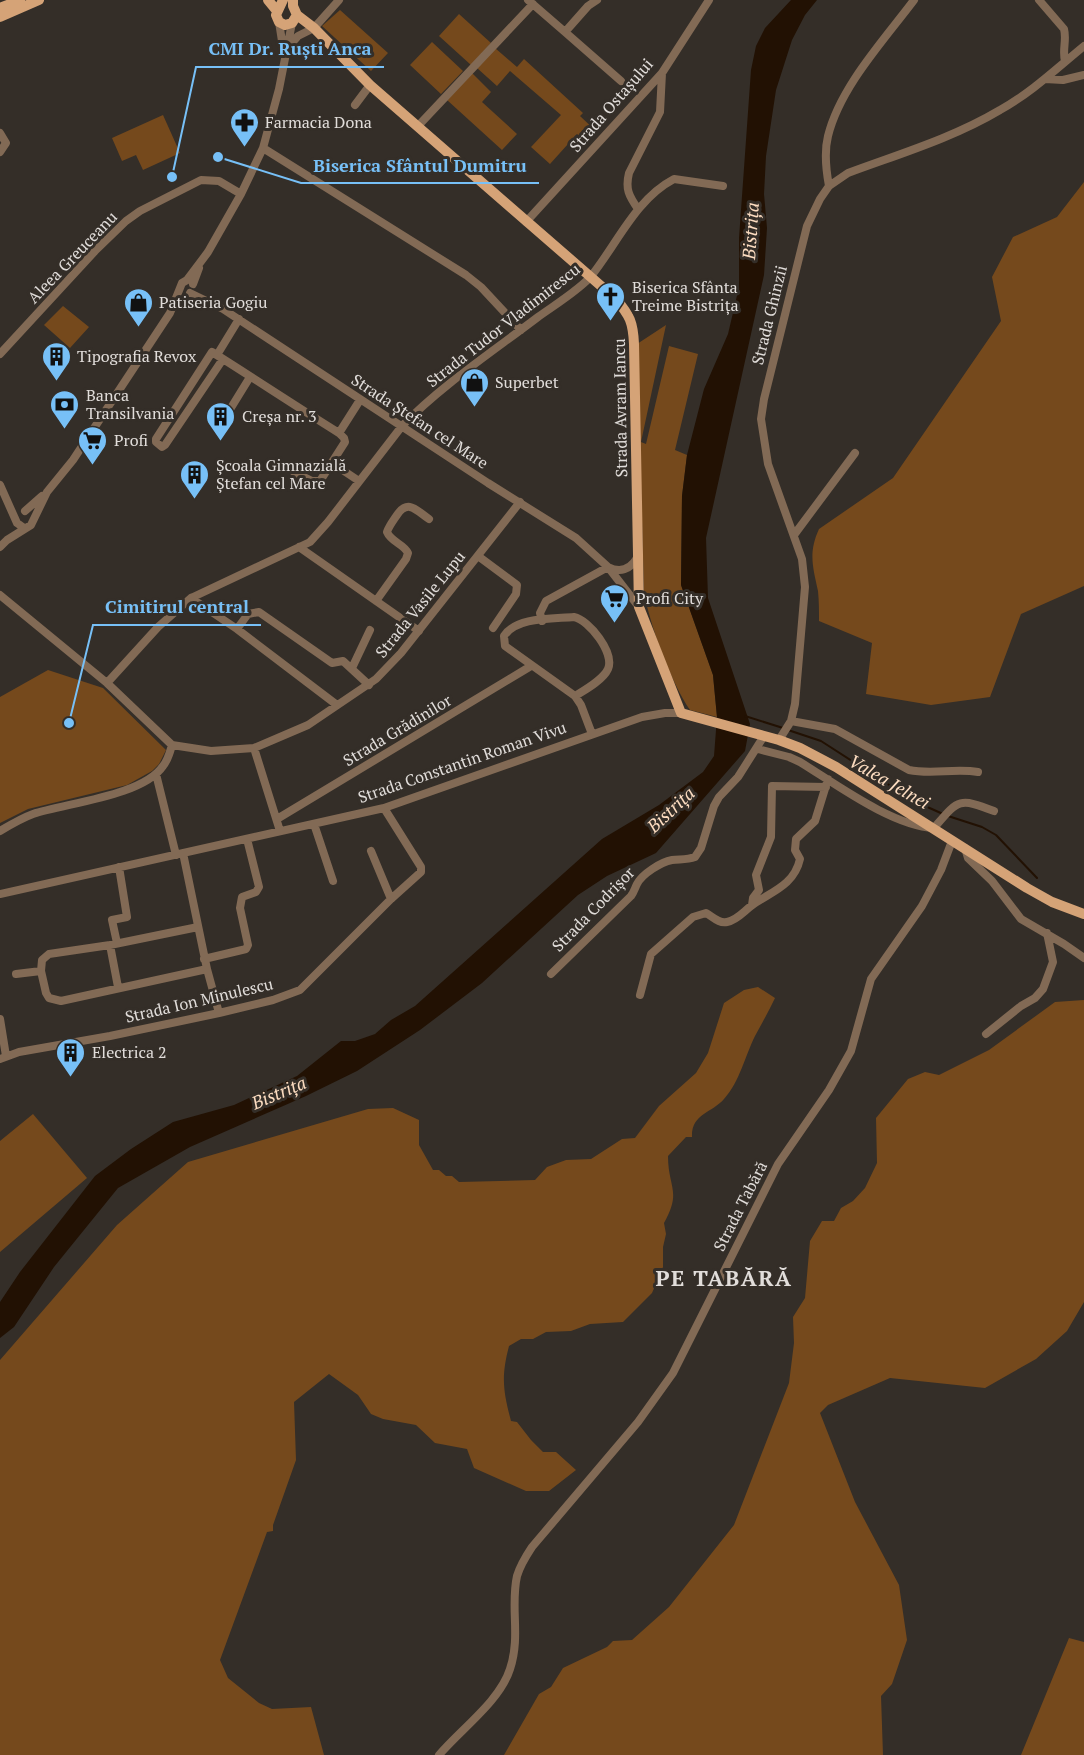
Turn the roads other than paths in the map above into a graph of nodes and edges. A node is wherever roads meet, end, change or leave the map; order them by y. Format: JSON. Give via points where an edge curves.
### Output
{"nodes":[{"id":1,"x":20,"y":0,"type":"edge"},
{"id":2,"x":39,"y":0,"type":"edge"},
{"id":3,"x":268,"y":0,"type":"edge"},
{"id":4,"x":339,"y":0,"type":"edge"},
{"id":5,"x":597,"y":0,"type":"edge"},
{"id":6,"x":709,"y":0,"type":"edge"},
{"id":7,"x":914,"y":0,"type":"edge"},
{"id":8,"x":1039,"y":0,"type":"edge"},
{"id":9,"x":530,"y":2,"type":"edge"},
{"id":10,"x":0,"y":8,"type":"edge"},
{"id":11,"x":287,"y":9,"type":"edge"},
{"id":12,"x":0,"y":17,"type":"edge"},
{"id":13,"x":312,"y":28,"type":"junction"},
{"id":14,"x":565,"y":32,"type":"junction"},
{"id":15,"x":1084,"y":46,"type":"edge"},
{"id":16,"x":286,"y":53,"type":"junction"},
{"id":17,"x":1065,"y":61,"type":"junction"},
{"id":18,"x":662,"y":73,"type":"junction"},
{"id":19,"x":1084,"y":75,"type":"edge"},
{"id":20,"x":1045,"y":78,"type":"junction"},
{"id":21,"x":621,"y":81,"type":"dead end"},
{"id":22,"x":370,"y":85,"type":"junction"},
{"id":23,"x":355,"y":105,"type":"dead end"},
{"id":24,"x":418,"y":126,"type":"junction"},
{"id":25,"x":0,"y":133,"type":"edge"},
{"id":26,"x":263,"y":148,"type":"junction"},
{"id":27,"x":0,"y":152,"type":"edge"},
{"id":28,"x":723,"y":186,"type":"dead end"},
{"id":29,"x":829,"y":186,"type":"junction"},
{"id":30,"x":241,"y":194,"type":"junction"},
{"id":31,"x":638,"y":209,"type":"junction"},
{"id":32,"x":526,"y":222,"type":"junction"},
{"id":33,"x":590,"y":277,"type":"junction"},
{"id":34,"x":191,"y":287,"type":"junction"},
{"id":35,"x":171,"y":311,"type":"junction"},
{"id":36,"x":239,"y":319,"type":"junction"},
{"id":37,"x":521,"y":330,"type":"junction"},
{"id":38,"x":0,"y":354,"type":"edge"},
{"id":39,"x":220,"y":357,"type":"junction"},
{"id":40,"x":250,"y":377,"type":"junction"},
{"id":41,"x":360,"y":400,"type":"junction"},
{"id":42,"x":221,"y":424,"type":"dead end"},
{"id":43,"x":402,"y":426,"type":"junction"},
{"id":44,"x":339,"y":434,"type":"junction"},
{"id":45,"x":855,"y":453,"type":"dead end"},
{"id":46,"x":332,"y":463,"type":"junction"},
{"id":47,"x":294,"y":472,"type":"dead end"},
{"id":48,"x":359,"y":482,"type":"junction"},
{"id":49,"x":2,"y":490,"type":"edge"},
{"id":50,"x":48,"y":492,"type":"junction"},
{"id":51,"x":520,"y":502,"type":"junction"},
{"id":52,"x":24,"y":511,"type":"junction"},
{"id":53,"x":33,"y":519,"type":"junction"},
{"id":54,"x":429,"y":519,"type":"dead end"},
{"id":55,"x":19,"y":523,"type":"junction"},
{"id":56,"x":794,"y":536,"type":"junction"},
{"id":57,"x":299,"y":547,"type":"junction"},
{"id":58,"x":0,"y":548,"type":"edge"},
{"id":59,"x":478,"y":556,"type":"junction"},
{"id":60,"x":637,"y":558,"type":"junction"},
{"id":61,"x":608,"y":567,"type":"junction"},
{"id":62,"x":0,"y":595,"type":"edge"},
{"id":63,"x":191,"y":598,"type":"junction"},
{"id":64,"x":376,"y":601,"type":"junction"},
{"id":65,"x":639,"y":607,"type":"junction"},
{"id":66,"x":542,"y":621,"type":"junction"},
{"id":67,"x":493,"y":628,"type":"dead end"},
{"id":68,"x":237,"y":629,"type":"junction"},
{"id":69,"x":370,"y":630,"type":"dead end"},
{"id":70,"x":419,"y":632,"type":"junction"},
{"id":71,"x":531,"y":666,"type":"junction"},
{"id":72,"x":352,"y":668,"type":"junction"},
{"id":73,"x":107,"y":682,"type":"junction"},
{"id":74,"x":369,"y":685,"type":"junction"},
{"id":75,"x":575,"y":696,"type":"junction"},
{"id":76,"x":337,"y":705,"type":"junction"},
{"id":77,"x":681,"y":713,"type":"junction"},
{"id":78,"x":790,"y":722,"type":"junction"},
{"id":79,"x":592,"y":734,"type":"junction"},
{"id":80,"x":764,"y":736,"type":"junction"},
{"id":81,"x":781,"y":738,"type":"junction"},
{"id":82,"x":172,"y":745,"type":"junction"},
{"id":83,"x":254,"y":748,"type":"junction"},
{"id":84,"x":758,"y":749,"type":"junction"},
{"id":85,"x":978,"y":772,"type":"dead end"},
{"id":86,"x":156,"y":774,"type":"junction"},
{"id":87,"x":827,"y":783,"type":"junction"},
{"id":88,"x":384,"y":808,"type":"junction"},
{"id":89,"x":994,"y":811,"type":"dead end"},
{"id":90,"x":277,"y":819,"type":"junction"},
{"id":91,"x":314,"y":824,"type":"junction"},
{"id":92,"x":933,"y":828,"type":"junction"},
{"id":93,"x":0,"y":831,"type":"edge"},
{"id":94,"x":280,"y":831,"type":"junction"},
{"id":95,"x":247,"y":838,"type":"junction"},
{"id":96,"x":952,"y":841,"type":"junction"},
{"id":97,"x":965,"y":848,"type":"junction"},
{"id":98,"x":371,"y":851,"type":"dead end"},
{"id":99,"x":179,"y":854,"type":"junction"},
{"id":100,"x":119,"y":867,"type":"junction"},
{"id":101,"x":333,"y":881,"type":"dead end"},
{"id":102,"x":0,"y":894,"type":"edge"},
{"id":103,"x":391,"y":898,"type":"junction"},
{"id":104,"x":752,"y":905,"type":"junction"},
{"id":105,"x":1084,"y":914,"type":"edge"},
{"id":106,"x":198,"y":927,"type":"junction"},
{"id":107,"x":1047,"y":933,"type":"junction"},
{"id":108,"x":113,"y":944,"type":"junction"},
{"id":109,"x":1084,"y":958,"type":"edge"},
{"id":110,"x":204,"y":959,"type":"junction"},
{"id":111,"x":207,"y":969,"type":"junction"},
{"id":112,"x":41,"y":971,"type":"junction"},
{"id":113,"x":15,"y":974,"type":"dead end"},
{"id":114,"x":551,"y":974,"type":"dead end"},
{"id":115,"x":118,"y":987,"type":"junction"},
{"id":116,"x":640,"y":995,"type":"dead end"},
{"id":117,"x":219,"y":1013,"type":"junction"},
{"id":118,"x":0,"y":1019,"type":"edge"},
{"id":119,"x":986,"y":1034,"type":"dead end"},
{"id":120,"x":3,"y":1058,"type":"edge"},
{"id":121,"x":439,"y":1755,"type":"edge"}],
"edges":[{"from":1,"to":10,"type":"main road"},
{"from":2,"to":12,"type":"main road"},
{"from":3,"to":11,"type":"main road"},
{"from":4,"to":13,"type":"street"},
{"from":5,"to":14,"type":"street"},
{"from":6,"to":18,"type":"street","name":"Strada Ostașului"},
{"from":7,"to":29,"type":"street","via":[[849,87],[833,120],[826,148]]},
{"from":8,"to":17,"type":"street","via":[[1064,29]]},
{"from":9,"to":14,"type":"street"},
{"from":9,"to":24,"type":"street"},
{"from":11,"to":13,"type":"main road","name":"Strada Avram Iancu"},
{"from":11,"to":16,"type":"street"},
{"from":11,"to":16,"type":"street"},
{"from":13,"to":16,"type":"street","via":[[298,36]]},
{"from":13,"to":22,"type":"main road","name":"Strada Avram Iancu"},
{"from":14,"to":21,"type":"street"},
{"from":15,"to":17,"type":"street","name":"Strada Ghinzii"},
{"from":16,"to":26,"type":"street"},
{"from":17,"to":20,"type":"street","name":"Strada Ghinzii"},
{"from":18,"to":31,"type":"street","via":[[660,112],[626,184]]},
{"from":18,"to":32,"type":"street","name":"Strada Ostașului"},
{"from":19,"to":20,"type":"street","via":[[1063,80]]},
{"from":20,"to":29,"type":"street","name":"Strada Ghinzii","via":[[1002,110],[965,130],[848,173]]},
{"from":22,"to":23,"type":"street"},
{"from":22,"to":24,"type":"main road","name":"Strada Avram Iancu"},
{"from":24,"to":32,"type":"main road","name":"Strada Avram Iancu"},
{"from":25,"to":27,"type":"street","via":[[6,143]]},
{"from":26,"to":30,"type":"street"},
{"from":26,"to":37,"type":"street","via":[[466,275]]},
{"from":28,"to":31,"type":"street","name":"Strada Tudor Vladimirescu","via":[[674,179]]},
{"from":29,"to":56,"type":"street","name":"Strada Ghinzii","via":[[807,226],[761,419],[768,464]]},
{"from":30,"to":34,"type":"street"},
{"from":30,"to":38,"type":"street","name":"Aleea Greuceanu","via":[[219,181],[201,180],[140,211],[95,251]]},
{"from":31,"to":33,"type":"street","name":"Strada Tudor Vladimirescu"},
{"from":32,"to":33,"type":"main road","name":"Strada Avram Iancu"},
{"from":33,"to":37,"type":"street","name":"Strada Tudor Vladimirescu"},
{"from":33,"to":60,"type":"main road","name":"Strada Avram Iancu","via":[[616,299],[633,327]]},
{"from":34,"to":35,"type":"street"},
{"from":34,"to":35,"type":"street","name":"Strada Ștefan cel Mare","via":[[182,291],[180,287]]},
{"from":34,"to":36,"type":"street","name":"Strada Ștefan cel Mare"},
{"from":35,"to":50,"type":"street"},
{"from":36,"to":39,"type":"street"},
{"from":36,"to":41,"type":"street","name":"Strada Ștefan cel Mare"},
{"from":37,"to":43,"type":"street","name":"Strada Tudor Vladimirescu"},
{"from":39,"to":39,"type":"street","via":[[210,354],[156,439],[162,447]]},
{"from":39,"to":40,"type":"street"},
{"from":40,"to":42,"type":"street"},
{"from":40,"to":44,"type":"street"},
{"from":41,"to":43,"type":"street","name":"Strada Ștefan cel Mare"},
{"from":41,"to":44,"type":"street"},
{"from":43,"to":48,"type":"street","name":"Strada Tudor Vladimirescu"},
{"from":43,"to":51,"type":"street","name":"Strada Ștefan cel Mare"},
{"from":44,"to":46,"type":"street","via":[[345,442]]},
{"from":45,"to":56,"type":"street"},
{"from":46,"to":47,"type":"street","via":[[317,482]]},
{"from":46,"to":48,"type":"street"},
{"from":48,"to":57,"type":"street","name":"Strada Tudor Vladimirescu","via":[[310,542]]},
{"from":49,"to":52,"type":"street"},
{"from":49,"to":55,"type":"street"},
{"from":50,"to":52,"type":"street"},
{"from":50,"to":53,"type":"street"},
{"from":51,"to":59,"type":"street","name":"Strada Vasile Lupu"},
{"from":51,"to":61,"type":"street","name":"Strada Ștefan cel Mare","via":[[576,538]]},
{"from":52,"to":53,"type":"street"},
{"from":52,"to":55,"type":"street","via":[[19,513]]},
{"from":53,"to":55,"type":"street","via":[[31,525]]},
{"from":54,"to":64,"type":"street","via":[[406,507],[389,526],[387,534],[408,553]]},
{"from":55,"to":58,"type":"street"},
{"from":56,"to":78,"type":"street","name":"Strada Ghinzii","via":[[805,587]]},
{"from":57,"to":63,"type":"street","name":"Strada Tudor Vladimirescu"},
{"from":57,"to":64,"type":"street"},
{"from":59,"to":67,"type":"street","via":[[518,585]]},
{"from":59,"to":70,"type":"street","name":"Strada Vasile Lupu"},
{"from":60,"to":61,"type":"street","via":[[628,569]]},
{"from":60,"to":65,"type":"main road","name":"Strada Avram Iancu"},
{"from":61,"to":65,"type":"street","name":"Strada Ștefan cel Mare"},
{"from":61,"to":66,"type":"street","via":[[546,601],[540,613]]},
{"from":62,"to":73,"type":"street"},
{"from":63,"to":68,"type":"street"},
{"from":63,"to":73,"type":"street","name":"Strada Tudor Vladimirescu"},
{"from":64,"to":70,"type":"street"},
{"from":65,"to":77,"type":"main road","name":"Strada Ștefan cel Mare"},
{"from":66,"to":71,"type":"street","via":[[519,623],[504,636],[505,646]]},
{"from":66,"to":75,"type":"street","via":[[582,618],[608,652],[604,675]]},
{"from":68,"to":72,"type":"street","via":[[248,615],[259,612],[332,663],[342,661]]},
{"from":68,"to":76,"type":"street"},
{"from":69,"to":72,"type":"street"},
{"from":70,"to":74,"type":"street","name":"Strada Vasile Lupu"},
{"from":71,"to":75,"type":"street"},
{"from":71,"to":90,"type":"street","name":"Strada Grădinilor"},
{"from":72,"to":74,"type":"street"},
{"from":73,"to":82,"type":"street"},
{"from":74,"to":76,"type":"street","name":"Strada Vasile Lupu"},
{"from":75,"to":79,"type":"street"},
{"from":76,"to":83,"type":"street","name":"Strada Vasile Lupu","via":[[308,724]]},
{"from":77,"to":79,"type":"street","name":"Strada Constantin Roman Vivu","via":[[642,717]]},
{"from":77,"to":80,"type":"main road"},
{"from":78,"to":81,"type":"street","name":"Strada Ghinzii"},
{"from":78,"to":85,"type":"street","via":[[835,729],[919,773]]},
{"from":79,"to":88,"type":"street","name":"Strada Constantin Roman Vivu"},
{"from":80,"to":81,"type":"main road"},
{"from":80,"to":84,"type":"street","name":"Strada Codrișor"},
{"from":81,"to":92,"type":"main road","via":[[837,767]]},
{"from":82,"to":83,"type":"street","name":"Strada Vasile Lupu","via":[[211,751]]},
{"from":82,"to":86,"type":"street"},
{"from":83,"to":90,"type":"street"},
{"from":84,"to":87,"type":"street","via":[[789,757]]},
{"from":84,"to":114,"type":"street","name":"Strada Codrișor","via":[[719,797],[695,857],[664,862],[646,875],[631,896]]},
{"from":86,"to":93,"type":"street","via":[[126,790],[31,815]]},
{"from":86,"to":99,"type":"street"},
{"from":87,"to":92,"type":"street","via":[[888,814],[919,827]]},
{"from":87,"to":104,"type":"street","via":[[815,821],[796,839],[795,850],[800,860],[795,874],[778,890]]},
{"from":87,"to":104,"type":"street","via":[[772,786],[771,837],[756,875],[759,890]]},
{"from":88,"to":91,"type":"street","name":"Strada Constantin Roman Vivu"},
{"from":88,"to":103,"type":"street","name":"Strada Ion Minulescu","via":[[421,870]]},
{"from":89,"to":92,"type":"street","via":[[966,802],[955,804]]},
{"from":90,"to":94,"type":"street"},
{"from":91,"to":94,"type":"street","name":"Strada Constantin Roman Vivu"},
{"from":91,"to":101,"type":"street"},
{"from":92,"to":96,"type":"main road"},
{"from":94,"to":95,"type":"street","name":"Strada Constantin Roman Vivu"},
{"from":95,"to":99,"type":"street","name":"Strada Constantin Roman Vivu"},
{"from":95,"to":110,"type":"street","via":[[259,884],[256,892],[242,897],[239,903],[248,945],[246,949]]},
{"from":96,"to":97,"type":"main road"},
{"from":96,"to":121,"type":"street","name":"Strada Tabără","via":[[922,906],[871,979],[851,1051],[766,1184],[673,1373],[638,1422],[523,1561],[516,1587],[517,1634],[509,1672],[495,1696]]},
{"from":97,"to":105,"type":"main road","via":[[1052,902]]},
{"from":97,"to":107,"type":"street","via":[[968,858],[1022,919]]},
{"from":98,"to":103,"type":"street"},
{"from":99,"to":100,"type":"street","name":"Strada Constantin Roman Vivu"},
{"from":99,"to":106,"type":"street"},
{"from":100,"to":102,"type":"street","name":"Strada Constantin Roman Vivu"},
{"from":100,"to":108,"type":"street","via":[[127,917],[112,920]]},
{"from":103,"to":117,"type":"street","name":"Strada Ion Minulescu","via":[[300,990]]},
{"from":104,"to":116,"type":"street","via":[[729,922],[719,922],[706,913],[693,917],[651,954]]},
{"from":106,"to":108,"type":"street"},
{"from":106,"to":110,"type":"street"},
{"from":107,"to":109,"type":"street"},
{"from":107,"to":119,"type":"street","via":[[1053,962],[1044,989]]},
{"from":108,"to":112,"type":"street","via":[[49,954],[42,960]]},
{"from":108,"to":115,"type":"street"},
{"from":110,"to":111,"type":"street"},
{"from":111,"to":115,"type":"street"},
{"from":111,"to":117,"type":"street"},
{"from":112,"to":113,"type":"street"},
{"from":112,"to":115,"type":"street","via":[[46,993],[53,1000]]},
{"from":117,"to":120,"type":"street","name":"Strada Ion Minulescu"},
{"from":118,"to":120,"type":"street"}]}
